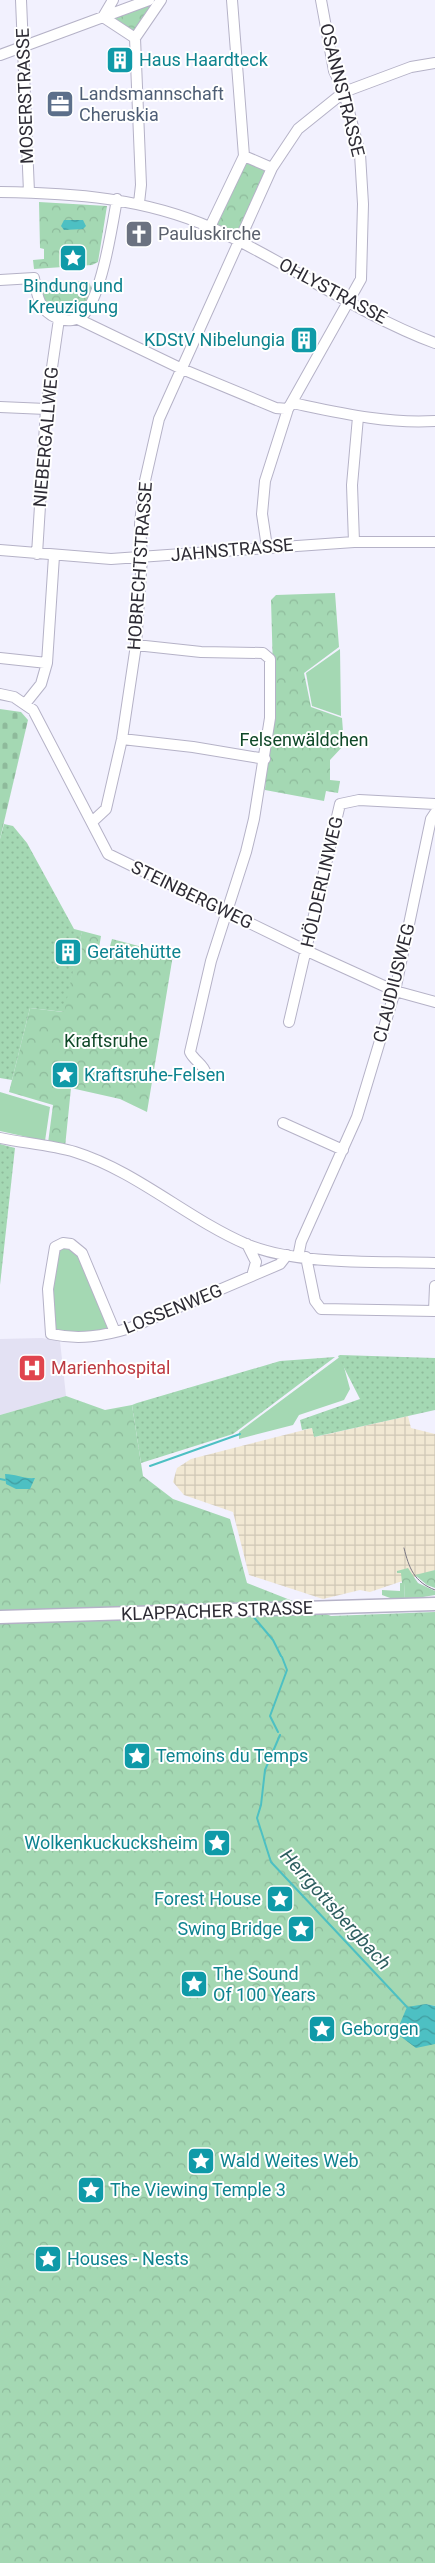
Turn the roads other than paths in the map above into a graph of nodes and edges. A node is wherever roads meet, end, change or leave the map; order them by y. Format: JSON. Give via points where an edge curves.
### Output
{"nodes":[{"id":1,"x":21,"y":0,"type":"edge"},
{"id":2,"x":113,"y":0,"type":"edge"},
{"id":3,"x":149,"y":0,"type":"edge"},
{"id":4,"x":161,"y":0,"type":"edge"},
{"id":5,"x":232,"y":0,"type":"edge"},
{"id":6,"x":321,"y":0,"type":"edge"},
{"id":7,"x":103,"y":17,"type":"junction"},
{"id":8,"x":135,"y":38,"type":"junction"},
{"id":9,"x":23,"y":46,"type":"junction"},
{"id":10,"x":0,"y":56,"type":"edge"},
{"id":11,"x":435,"y":63,"type":"edge"},
{"id":12,"x":344,"y":92,"type":"junction"},
{"id":13,"x":244,"y":156,"type":"junction"},
{"id":14,"x":272,"y":168,"type":"junction"},
{"id":15,"x":0,"y":192,"type":"edge"},
{"id":16,"x":29,"y":192,"type":"junction"},
{"id":17,"x":118,"y":199,"type":"junction"},
{"id":18,"x":139,"y":203,"type":"junction"},
{"id":19,"x":210,"y":227,"type":"junction"},
{"id":20,"x":240,"y":241,"type":"junction"},
{"id":21,"x":0,"y":280,"type":"edge"},
{"id":22,"x":350,"y":301,"type":"junction"},
{"id":23,"x":59,"y":319,"type":"junction"},
{"id":24,"x":78,"y":319,"type":"junction"},
{"id":25,"x":435,"y":342,"type":"edge"},
{"id":26,"x":182,"y":369,"type":"junction"},
{"id":27,"x":290,"y":406,"type":"junction"},
{"id":28,"x":0,"y":408,"type":"edge"},
{"id":29,"x":46,"y":409,"type":"junction"},
{"id":30,"x":358,"y":417,"type":"junction"},
{"id":31,"x":435,"y":421,"type":"edge"},
{"id":32,"x":354,"y":542,"type":"junction"},
{"id":33,"x":435,"y":542,"type":"edge"},
{"id":34,"x":267,"y":547,"type":"junction"},
{"id":35,"x":0,"y":550,"type":"edge"},
{"id":36,"x":37,"y":554,"type":"junction"},
{"id":37,"x":54,"y":556,"type":"junction"},
{"id":38,"x":142,"y":558,"type":"junction"},
{"id":39,"x":136,"y":645,"type":"junction"},
{"id":40,"x":0,"y":658,"type":"edge"},
{"id":41,"x":47,"y":663,"type":"junction"},
{"id":42,"x":0,"y":694,"type":"edge"},
{"id":43,"x":25,"y":704,"type":"junction"},
{"id":44,"x":122,"y":739,"type":"junction"},
{"id":45,"x":265,"y":760,"type":"junction"},
{"id":46,"x":435,"y":804,"type":"edge"},
{"id":47,"x":435,"y":813,"type":"edge"},
{"id":48,"x":92,"y":822,"type":"junction"},
{"id":49,"x":226,"y":913,"type":"junction"},
{"id":50,"x":307,"y":951,"type":"junction"},
{"id":51,"x":395,"y":991,"type":"junction"},
{"id":52,"x":435,"y":1002,"type":"edge"},
{"id":53,"x":289,"y":1022,"type":"dead end"},
{"id":54,"x":206,"y":1074,"type":"dead end"},
{"id":55,"x":283,"y":1123,"type":"dead end"},
{"id":56,"x":0,"y":1138,"type":"edge"},
{"id":57,"x":343,"y":1150,"type":"junction"},
{"id":58,"x":247,"y":1244,"type":"junction"},
{"id":59,"x":287,"y":1255,"type":"junction"},
{"id":60,"x":302,"y":1257,"type":"junction"},
{"id":61,"x":435,"y":1263,"type":"edge"},
{"id":62,"x":252,"y":1276,"type":"junction"},
{"id":63,"x":435,"y":1286,"type":"edge"},
{"id":64,"x":115,"y":1332,"type":"junction"},
{"id":65,"x":435,"y":1604,"type":"edge"},
{"id":66,"x":0,"y":1617,"type":"edge"}],
"edges":[{"from":1,"to":9,"type":"street","name":"MOSERSTRASSE"},
{"from":2,"to":7,"type":"street"},
{"from":3,"to":7,"type":"street"},
{"from":4,"to":8,"type":"street"},
{"from":5,"to":13,"type":"street"},
{"from":6,"to":12,"type":"street","name":"OSANNSTRASSE","via":[[334,71]]},
{"from":7,"to":8,"type":"street"},
{"from":7,"to":9,"type":"street"},
{"from":8,"to":18,"type":"street","via":[[141,178]]},
{"from":9,"to":10,"type":"street"},
{"from":9,"to":16,"type":"street","name":"MOSERSTRASSE"},
{"from":11,"to":12,"type":"street","name":"HOBRECHTSTRASSE","via":[[411,67]]},
{"from":12,"to":14,"type":"street","name":"HOBRECHTSTRASSE","via":[[298,129]]},
{"from":12,"to":22,"type":"street","name":"OSANNSTRASSE","via":[[360,154],[363,204],[361,279]]},
{"from":13,"to":14,"type":"street"},
{"from":13,"to":19,"type":"street"},
{"from":14,"to":20,"type":"street","name":"HOBRECHTSTRASSE"},
{"from":15,"to":16,"type":"street","name":"OHLYSTRASSE"},
{"from":16,"to":17,"type":"street","name":"OHLYSTRASSE"},
{"from":17,"to":18,"type":"street","name":"OHLYSTRASSE"},
{"from":17,"to":24,"type":"street","via":[[98,288],[86,313]]},
{"from":18,"to":19,"type":"street","name":"OHLYSTRASSE"},
{"from":19,"to":20,"type":"street","name":"OHLYSTRASSE"},
{"from":20,"to":22,"type":"street","name":"OHLYSTRASSE"},
{"from":20,"to":26,"type":"street","name":"HOBRECHTSTRASSE"},
{"from":21,"to":23,"type":"street","via":[[34,278],[40,303],[48,314]]},
{"from":22,"to":25,"type":"street","name":"OHLYSTRASSE"},
{"from":22,"to":27,"type":"street","name":"OSANNSTRASSE"},
{"from":23,"to":24,"type":"street"},
{"from":23,"to":29,"type":"street","name":"NIEBERGALLWEG"},
{"from":24,"to":26,"type":"street"},
{"from":26,"to":27,"type":"street","via":[[276,408]]},
{"from":26,"to":38,"type":"street","name":"HOBRECHTSTRASSE","via":[[159,419],[149,459],[140,524]]},
{"from":27,"to":30,"type":"street"},
{"from":27,"to":34,"type":"street","name":"OSANNSTRASSE","via":[[265,482],[262,514]]},
{"from":28,"to":29,"type":"street"},
{"from":29,"to":36,"type":"street","name":"NIEBERGALLWEG"},
{"from":30,"to":31,"type":"street"},
{"from":30,"to":32,"type":"street","via":[[352,485]]},
{"from":32,"to":33,"type":"street","name":"JAHNSTRASSE"},
{"from":32,"to":34,"type":"street","name":"JAHNSTRASSE"},
{"from":34,"to":38,"type":"street","name":"JAHNSTRASSE"},
{"from":35,"to":36,"type":"street","name":"JAHNSTRASSE"},
{"from":36,"to":37,"type":"street","name":"JAHNSTRASSE"},
{"from":37,"to":38,"type":"street","name":"JAHNSTRASSE"},
{"from":37,"to":41,"type":"street"},
{"from":38,"to":39,"type":"street","name":"HOBRECHTSTRASSE"},
{"from":39,"to":44,"type":"street","name":"HOBRECHTSTRASSE"},
{"from":39,"to":45,"type":"street","via":[[201,652],[266,653],[270,659],[270,699]]},
{"from":40,"to":41,"type":"street"},
{"from":41,"to":43,"type":"street","via":[[41,684]]},
{"from":42,"to":43,"type":"street"},
{"from":43,"to":48,"type":"street","name":"STEINBERGWEG","via":[[33,710]]},
{"from":44,"to":45,"type":"street"},
{"from":44,"to":48,"type":"street","name":"HOBRECHTSTRASSE","via":[[106,809]]},
{"from":45,"to":49,"type":"street","via":[[246,852]]},
{"from":46,"to":50,"type":"street","name":"HÖLDERLINWEG","via":[[359,800],[340,804]]},
{"from":47,"to":51,"type":"street","name":"CLAUDIUSWEG"},
{"from":48,"to":49,"type":"street","name":"STEINBERGWEG","via":[[108,854]]},
{"from":49,"to":50,"type":"street","name":"STEINBERGWEG"},
{"from":49,"to":54,"type":"street","via":[[190,1052],[192,1058],[205,1068]]},
{"from":50,"to":51,"type":"street","name":"STEINBERGWEG"},
{"from":50,"to":53,"type":"street","name":"HÖLDERLINWEG"},
{"from":51,"to":52,"type":"street","name":"STEINBERGWEG"},
{"from":51,"to":57,"type":"street","name":"CLAUDIUSWEG","via":[[357,1117]]},
{"from":55,"to":57,"type":"street"},
{"from":56,"to":58,"type":"street","via":[[75,1152],[115,1170]]},
{"from":57,"to":60,"type":"street","name":"CLAUDIUSWEG","via":[[301,1242]]},
{"from":58,"to":59,"type":"street"},
{"from":58,"to":62,"type":"street","via":[[256,1262]]},
{"from":59,"to":60,"type":"street"},
{"from":59,"to":62,"type":"street","name":"LOSSENWEG","via":[[280,1264]]},
{"from":60,"to":61,"type":"street"},
{"from":60,"to":63,"type":"street","via":[[320,1309],[434,1311]]},
{"from":62,"to":64,"type":"street","name":"LOSSENWEG"},
{"from":64,"to":64,"type":"street","name":"LOSSENWEG","via":[[82,1253],[71,1244],[63,1243],[55,1248],[48,1289],[52,1334],[78,1337]]},
{"from":65,"to":66,"type":"main road","name":"KLAPPACHER STRASSE"}]}
